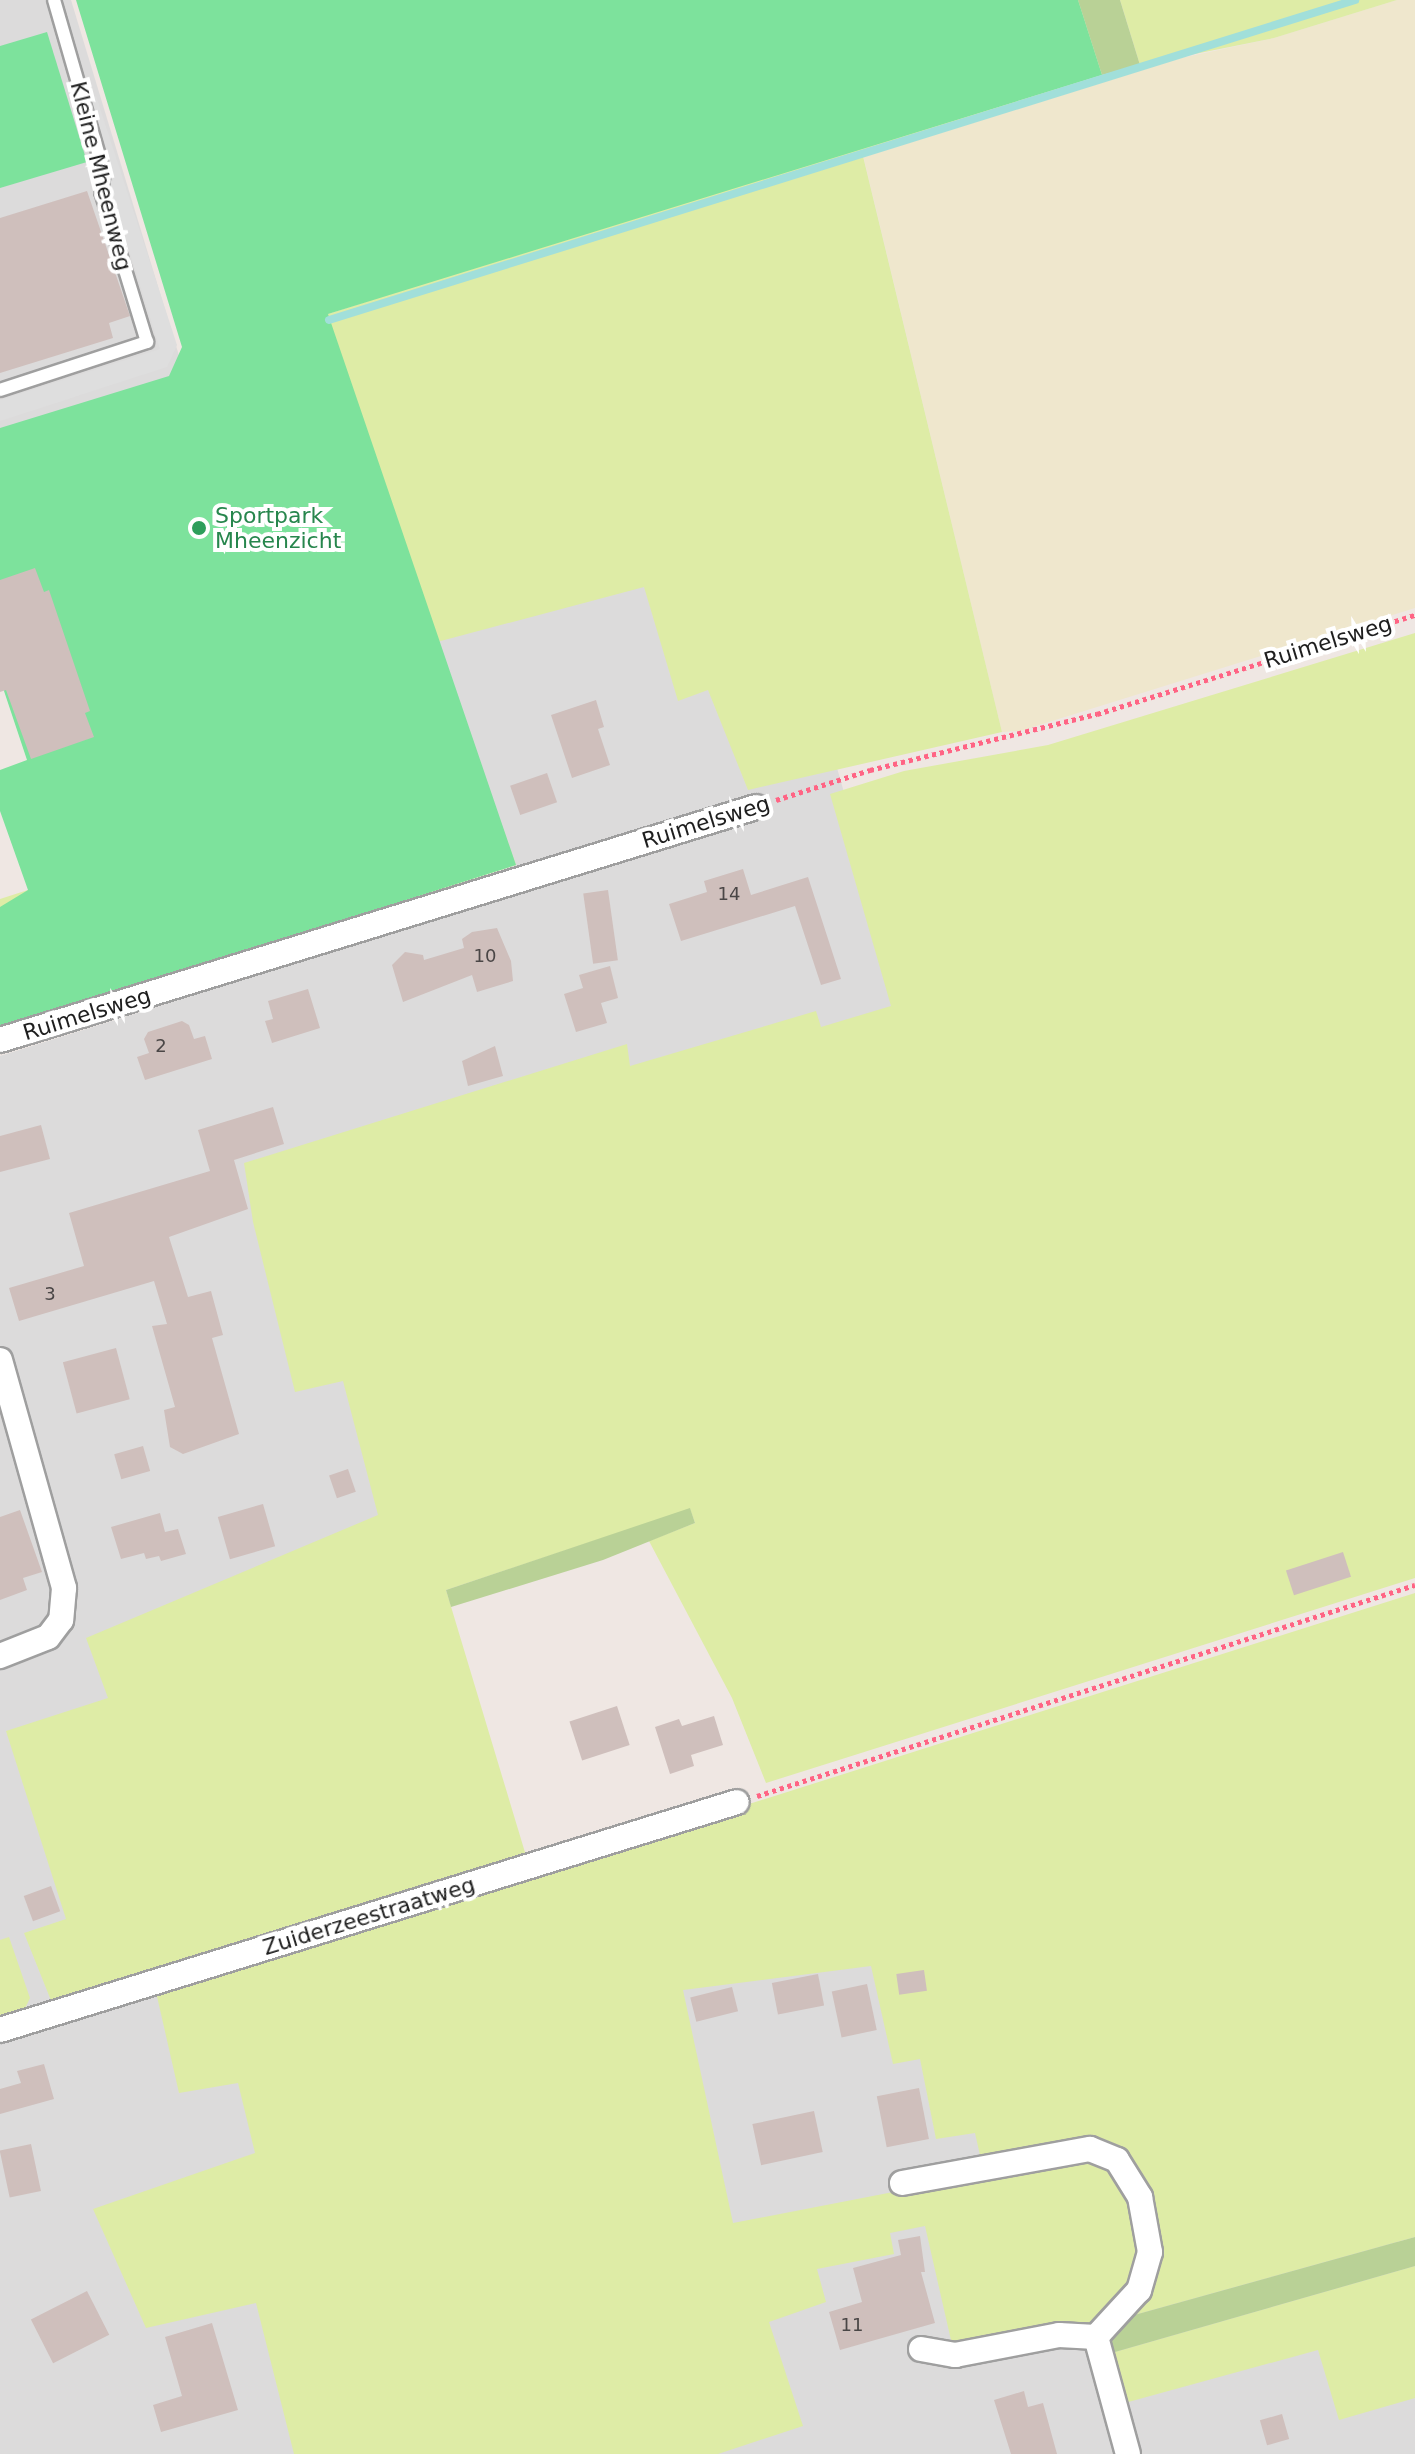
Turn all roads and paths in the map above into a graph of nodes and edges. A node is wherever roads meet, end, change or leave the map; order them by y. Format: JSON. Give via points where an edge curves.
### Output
{"nodes":[{"id":1,"x":54,"y":0,"type":"edge"},
{"id":2,"x":0,"y":390,"type":"edge"},
{"id":3,"x":1415,"y":615,"type":"edge"},
{"id":4,"x":756,"y":807,"type":"joint"},
{"id":5,"x":0,"y":1040,"type":"edge"},
{"id":6,"x":0,"y":1360,"type":"edge"},
{"id":7,"x":1415,"y":1585,"type":"edge"},
{"id":8,"x":0,"y":1656,"type":"edge"},
{"id":9,"x":737,"y":1802,"type":"joint"},
{"id":10,"x":0,"y":2030,"type":"edge"},
{"id":11,"x":902,"y":2183,"type":"dead end"},
{"id":12,"x":1096,"y":2337,"type":"junction"},
{"id":13,"x":921,"y":2349,"type":"dead end"},
{"id":14,"x":1128,"y":2454,"type":"edge"}],
"edges":[{"from":1,"to":2,"type":"lane","name":"Kleine Mheenweg","via":[[104,173],[101,192],[147,342]]},
{"from":3,"to":4,"type":"path","name":"Ruimelsweg","via":[[1097,714],[870,770]]},
{"from":4,"to":5,"type":"street","name":"Ruimelsweg"},
{"from":6,"to":8,"type":"street","via":[[64,1588],[61,1620],[48,1637]]},
{"from":7,"to":9,"type":"path"},
{"from":9,"to":10,"type":"street","name":"Zuiderzeestraatweg"},
{"from":11,"to":12,"type":"street","via":[[1090,2149],[1117,2160],[1140,2197],[1150,2252],[1139,2290]]},
{"from":12,"to":13,"type":"street","via":[[1059,2335],[955,2355]]},
{"from":12,"to":14,"type":"street"}]}
